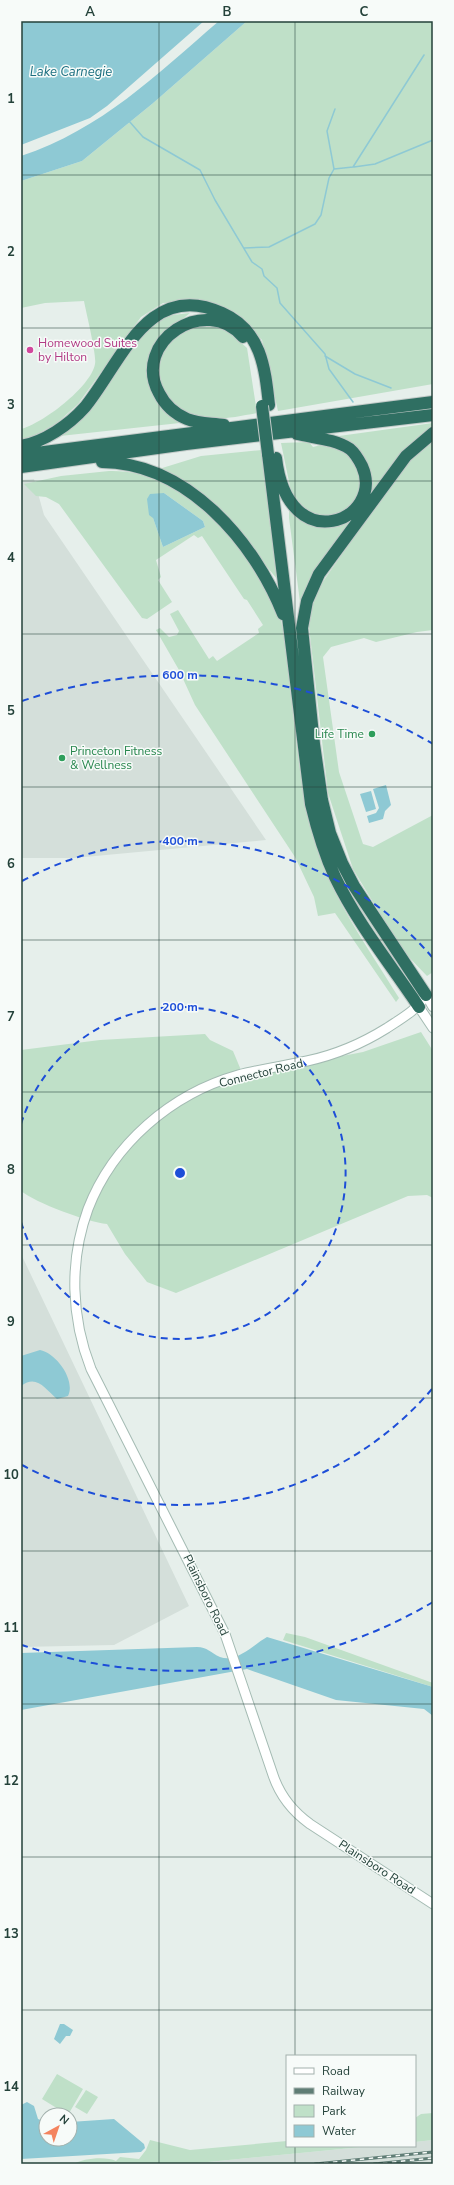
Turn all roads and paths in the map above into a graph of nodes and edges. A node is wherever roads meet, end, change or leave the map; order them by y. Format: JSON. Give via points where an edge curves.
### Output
{"nodes":[{"id":1,"x":433,"y":402,"type":"edge"},
{"id":2,"x":266,"y":405,"type":"junction"},
{"id":3,"x":433,"y":415,"type":"edge"},
{"id":4,"x":239,"y":426,"type":"junction"},
{"id":5,"x":286,"y":432,"type":"junction"},
{"id":6,"x":433,"y":433,"type":"edge"},
{"id":7,"x":21,"y":446,"type":"edge"},
{"id":8,"x":21,"y":455,"type":"edge"},
{"id":9,"x":273,"y":457,"type":"junction"},
{"id":10,"x":78,"y":460,"type":"junction"},
{"id":11,"x":21,"y":467,"type":"edge"},
{"id":12,"x":289,"y":630,"type":"junction"},
{"id":13,"x":314,"y":744,"type":"junction"},
{"id":14,"x":430,"y":1003,"type":"edge"},
{"id":15,"x":419,"y":1007,"type":"junction"},
{"id":16,"x":433,"y":1028,"type":"edge"},
{"id":17,"x":84,"y":1223,"type":"joint"},
{"id":18,"x":433,"y":1904,"type":"edge"}],
"edges":[{"from":1,"to":4,"type":"highway"},
{"from":2,"to":4,"type":"highway","via":[[254,356],[248,343],[231,327],[220,322],[199,320],[181,326],[170,334],[158,348],[153,367],[154,382],[161,397],[172,409],[188,419]]},
{"from":2,"to":7,"type":"highway","via":[[260,353],[248,331],[235,319],[214,309],[181,307],[166,311],[142,326],[88,402],[69,422],[43,438]]},
{"from":2,"to":9,"type":"highway","bridge":true},
{"from":3,"to":5,"type":"highway"},
{"from":4,"to":8,"type":"highway"},
{"from":5,"to":9,"type":"highway","via":[[330,440],[350,449],[364,471],[364,496],[344,518],[331,522],[312,520],[290,504],[283,491]]},
{"from":5,"to":10,"type":"highway"},
{"from":6,"to":13,"type":"highway","via":[[419,443],[401,463],[326,564],[308,597],[302,628]]},
{"from":9,"to":12,"type":"highway"},
{"from":9,"to":13,"type":"highway","via":[[309,727]]},
{"from":10,"to":11,"type":"highway"},
{"from":10,"to":12,"type":"highway","via":[[120,463],[152,472],[197,498],[235,533],[256,560],[273,590]]},
{"from":12,"to":15,"type":"highway","via":[[311,804],[320,839],[344,894]]},
{"from":13,"to":14,"type":"highway","via":[[322,800],[330,833],[342,863],[354,886]]},
{"from":14,"to":15,"type":"street"},
{"from":15,"to":16,"type":"street"},
{"from":15,"to":17,"type":"street","name":"Connector Road","via":[[372,1038],[354,1046],[309,1061],[238,1075],[186,1096],[148,1124],[119,1154],[94,1196]]},
{"from":17,"to":18,"type":"street","name":"Plainsboro Road","via":[[76,1259],[75,1291],[79,1327],[86,1353],[104,1397],[207,1596],[233,1654],[277,1787],[286,1802],[310,1824]]}]}
